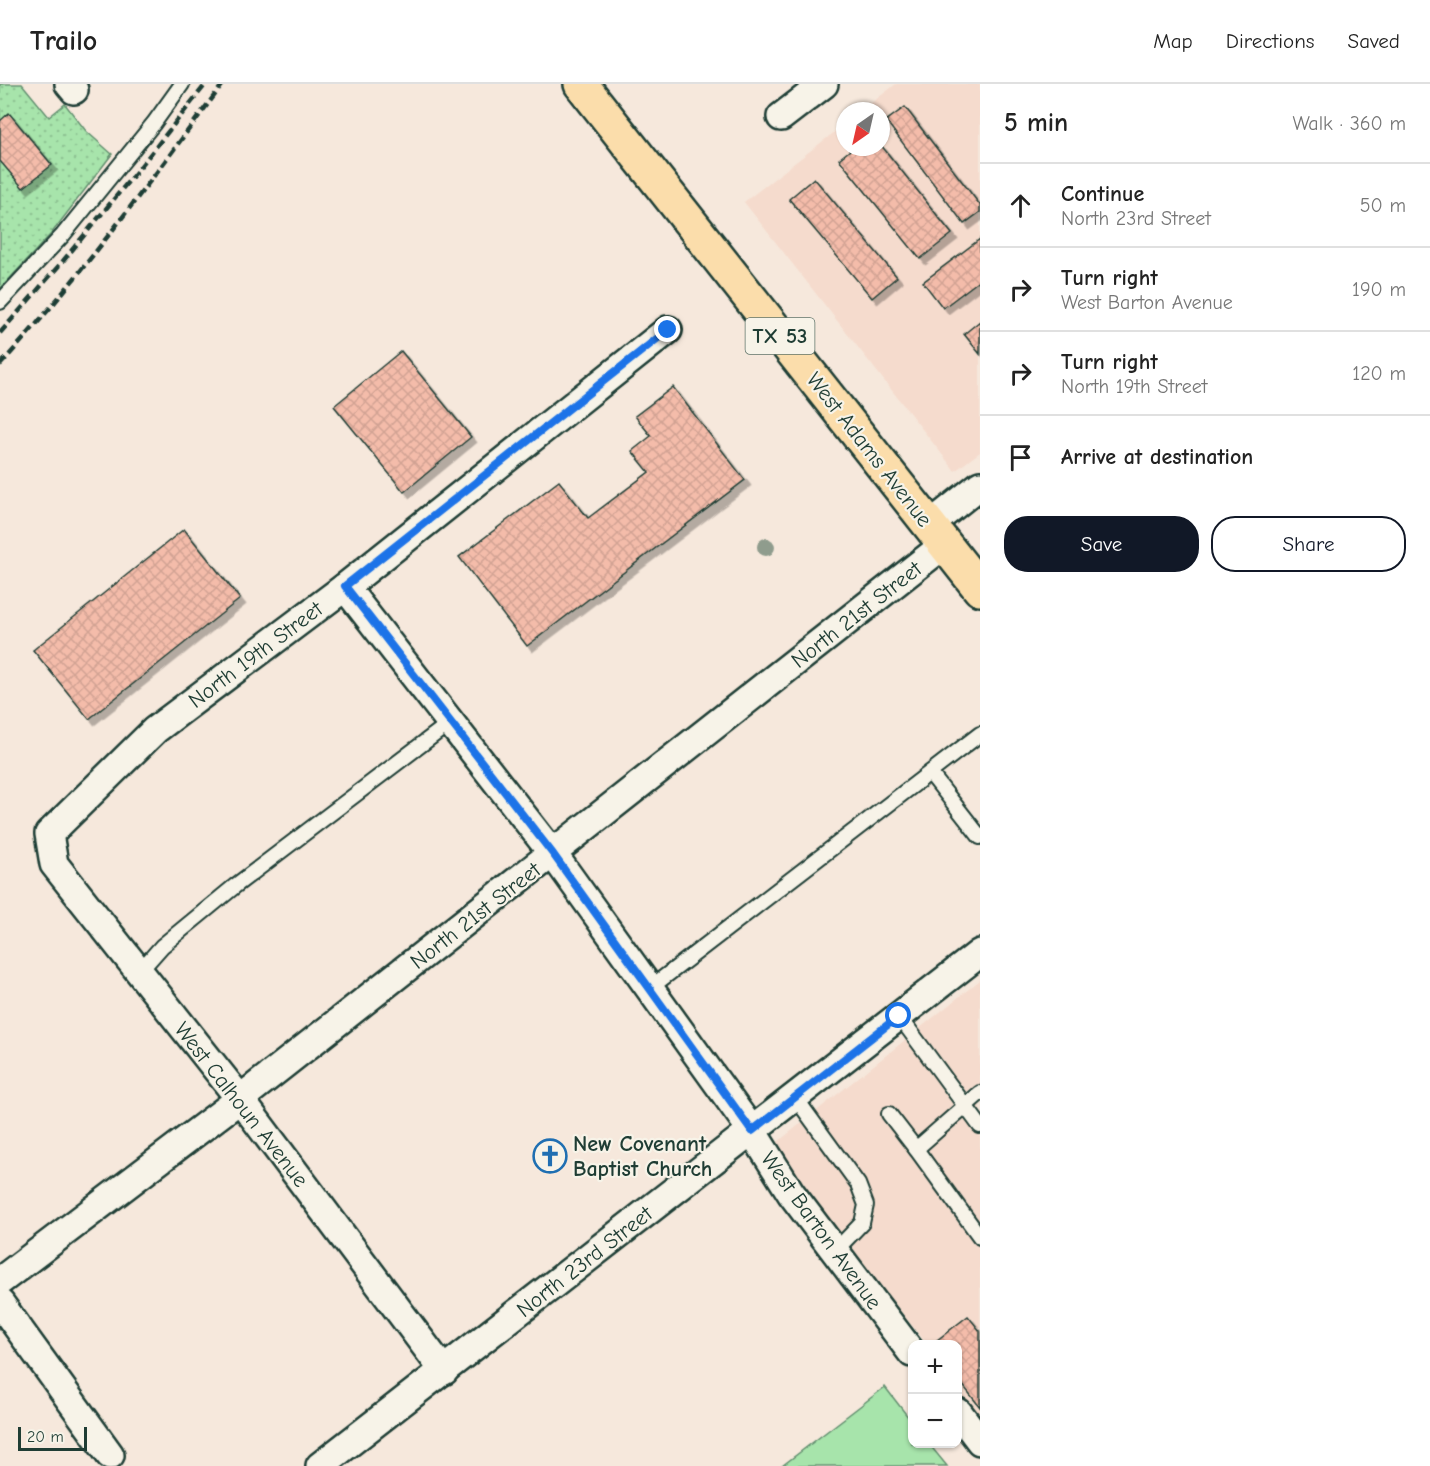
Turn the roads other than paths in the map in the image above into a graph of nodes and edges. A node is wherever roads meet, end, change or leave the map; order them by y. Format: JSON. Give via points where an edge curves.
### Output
{"nodes":[{"id":1,"x":182,"y":84,"type":"edge"},
{"id":2,"x":580,"y":84,"type":"edge"},
{"id":3,"x":824,"y":84,"type":"edge"},
{"id":4,"x":781,"y":117,"type":"dead end"},
{"id":5,"x":0,"y":302,"type":"edge"},
{"id":6,"x":668,"y":330,"type":"dead end"},
{"id":7,"x":980,"y":485,"type":"edge"},
{"id":8,"x":937,"y":535,"type":"junction"},
{"id":9,"x":345,"y":586,"type":"junction"},
{"id":10,"x":980,"y":589,"type":"edge"},
{"id":11,"x":451,"y":722,"type":"junction"},
{"id":12,"x":980,"y":734,"type":"edge"},
{"id":13,"x":930,"y":773,"type":"junction"},
{"id":14,"x":49,"y":834,"type":"joint"},
{"id":15,"x":980,"y":837,"type":"edge"},
{"id":16,"x":553,"y":854,"type":"junction"},
{"id":17,"x":980,"y":953,"type":"edge"},
{"id":18,"x":139,"y":972,"type":"junction"},
{"id":19,"x":650,"y":988,"type":"junction"},
{"id":20,"x":899,"y":1016,"type":"junction"},
{"id":21,"x":980,"y":1093,"type":"edge"},
{"id":22,"x":795,"y":1097,"type":"junction"},
{"id":23,"x":240,"y":1099,"type":"junction"},
{"id":24,"x":965,"y":1107,"type":"junction"},
{"id":25,"x":889,"y":1114,"type":"dead end"},
{"id":26,"x":980,"y":1126,"type":"edge"},
{"id":27,"x":752,"y":1131,"type":"junction"},
{"id":28,"x":916,"y":1149,"type":"junction"},
{"id":29,"x":980,"y":1237,"type":"edge"},
{"id":30,"x":834,"y":1251,"type":"junction"},
{"id":31,"x":0,"y":1281,"type":"edge"},
{"id":32,"x":0,"y":1303,"type":"edge"},
{"id":33,"x":908,"y":1348,"type":"edge"},
{"id":34,"x":444,"y":1371,"type":"junction"},
{"id":35,"x":962,"y":1418,"type":"edge"},
{"id":36,"x":980,"y":1441,"type":"edge"},
{"id":37,"x":110,"y":1455,"type":"dead end"},
{"id":38,"x":320,"y":1466,"type":"edge"}],
"edges":[{"from":1,"to":5,"type":"lane","via":[[63,235]]},
{"from":2,"to":8,"type":"main road","name":"West Adams Avenue","number":"TX 53"},
{"from":3,"to":4,"type":"street"},
{"from":6,"to":9,"type":"street","name":"North 19th Street"},
{"from":7,"to":8,"type":"street","name":"North 21st Street"},
{"from":8,"to":10,"type":"main road","name":"West Adams Avenue","number":"TX 53"},
{"from":8,"to":16,"type":"street","name":"North 21st Street"},
{"from":9,"to":11,"type":"street","name":"West Barton Avenue"},
{"from":9,"to":14,"type":"street","name":"North 19th Street","via":[[155,730]]},
{"from":11,"to":16,"type":"street","name":"West Barton Avenue"},
{"from":11,"to":18,"type":"lane","via":[[235,886],[162,946]]},
{"from":12,"to":13,"type":"lane"},
{"from":13,"to":15,"type":"lane"},
{"from":13,"to":19,"type":"lane"},
{"from":14,"to":18,"type":"street","name":"West Calhoun Avenue","via":[[54,864]]},
{"from":16,"to":19,"type":"street","name":"West Barton Avenue"},
{"from":16,"to":23,"type":"street","name":"North 21st Street"},
{"from":17,"to":20,"type":"street","name":"North 23rd Street"},
{"from":18,"to":23,"type":"street","name":"West Calhoun Avenue"},
{"from":19,"to":27,"type":"street","name":"West Barton Avenue"},
{"from":20,"to":22,"type":"street","name":"North 23rd Street"},
{"from":20,"to":24,"type":"lane"},
{"from":21,"to":24,"type":"lane"},
{"from":22,"to":27,"type":"street","name":"North 23rd Street"},
{"from":22,"to":30,"type":"lane","via":[[858,1184],[866,1205],[862,1223]]},
{"from":23,"to":31,"type":"street","name":"North 21st Street"},
{"from":23,"to":34,"type":"street","name":"West Calhoun Avenue"},
{"from":24,"to":26,"type":"lane"},
{"from":24,"to":28,"type":"lane"},
{"from":25,"to":28,"type":"lane"},
{"from":27,"to":30,"type":"street","name":"West Barton Avenue"},
{"from":27,"to":34,"type":"street","name":"North 23rd Street"},
{"from":28,"to":29,"type":"lane"},
{"from":30,"to":33,"type":"street","name":"West Barton Avenue"},
{"from":32,"to":37,"type":"street"},
{"from":34,"to":38,"type":"street","name":"North 23rd Street"},
{"from":35,"to":36,"type":"street"}]}
